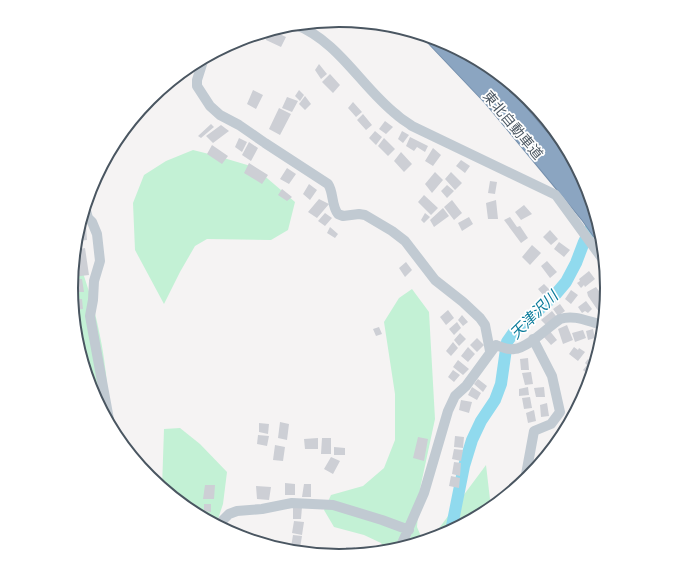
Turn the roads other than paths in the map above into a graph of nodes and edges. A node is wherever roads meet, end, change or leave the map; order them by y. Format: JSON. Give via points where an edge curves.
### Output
{"nodes":[{"id":1,"x":306,"y":29,"type":"edge"},
{"id":2,"x":445,"y":50,"type":"edge"},
{"id":3,"x":201,"y":67,"type":"edge"},
{"id":4,"x":479,"y":68,"type":"edge"},
{"id":5,"x":586,"y":214,"type":"edge"},
{"id":6,"x":88,"y":217,"type":"edge"},
{"id":7,"x":593,"y":228,"type":"edge"},
{"id":8,"x":598,"y":324,"type":"edge"},
{"id":9,"x":533,"y":339,"type":"junction"},
{"id":10,"x":490,"y":351,"type":"junction"},
{"id":11,"x":106,"y":406,"type":"edge"},
{"id":12,"x":527,"y":469,"type":"edge"},
{"id":13,"x":222,"y":521,"type":"edge"},
{"id":14,"x":409,"y":530,"type":"junction"},
{"id":15,"x":404,"y":541,"type":"edge"}],
"edges":[{"from":1,"to":5,"type":"street","via":[[333,49],[396,115],[412,126],[556,195]]},
{"from":2,"to":5,"type":"highway","name":"東北自動車道","via":[[492,99]]},
{"from":3,"to":10,"type":"street","via":[[196,80],[197,86],[210,106],[328,184],[338,214],[365,215],[405,242],[435,280],[480,318],[485,326]]},
{"from":4,"to":5,"type":"highway","name":"東北自動車道","via":[[541,137]]},
{"from":5,"to":7,"type":"highway"},
{"from":6,"to":11,"type":"street","via":[[97,234],[100,261],[94,281],[90,316]]},
{"from":8,"to":9,"type":"street","via":[[565,317]]},
{"from":9,"to":10,"type":"street","via":[[517,349],[496,345]]},
{"from":9,"to":12,"type":"street","via":[[552,376],[560,412],[551,424],[534,432]]},
{"from":10,"to":14,"type":"street","via":[[466,386],[455,396],[448,411],[424,493]]},
{"from":13,"to":14,"type":"street","via":[[229,514],[237,511],[292,503],[333,505]]},
{"from":14,"to":15,"type":"street"}]}
